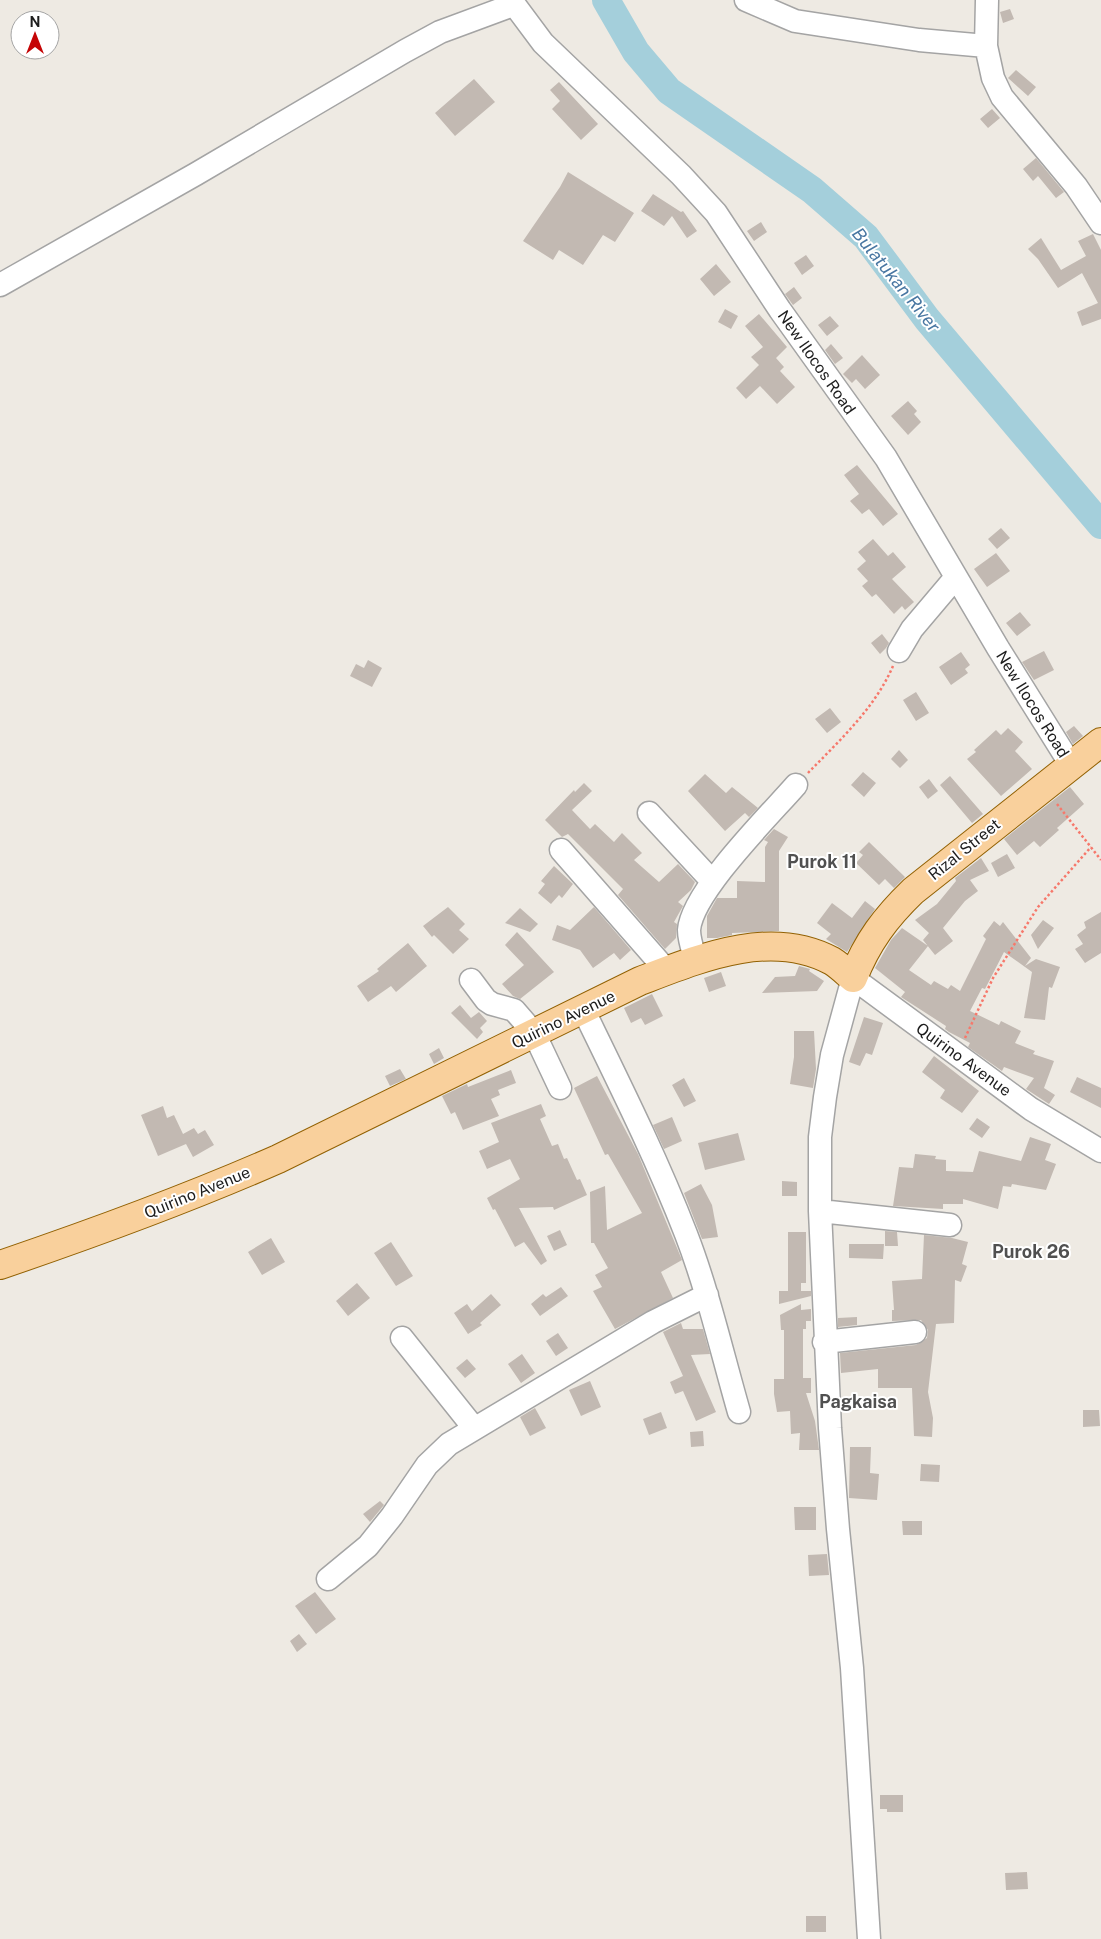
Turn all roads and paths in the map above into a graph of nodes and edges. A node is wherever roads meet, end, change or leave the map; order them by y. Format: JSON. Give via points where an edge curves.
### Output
{"nodes":[{"id":1,"x":746,"y":0,"type":"edge"},
{"id":2,"x":987,"y":0,"type":"edge"},
{"id":3,"x":512,"y":2,"type":"edge"},
{"id":4,"x":986,"y":46,"type":"junction"},
{"id":5,"x":1101,"y":223,"type":"edge"},
{"id":6,"x":0,"y":285,"type":"edge"},
{"id":7,"x":956,"y":577,"type":"junction"},
{"id":8,"x":899,"y":651,"type":"joint"},
{"id":9,"x":1101,"y":742,"type":"edge"},
{"id":10,"x":1071,"y":765,"type":"junction"},
{"id":11,"x":796,"y":785,"type":"joint"},
{"id":12,"x":1043,"y":786,"type":"junction"},
{"id":13,"x":649,"y":813,"type":"dead end"},
{"id":14,"x":1091,"y":847,"type":"junction"},
{"id":15,"x":561,"y":850,"type":"dead end"},
{"id":16,"x":1101,"y":860,"type":"edge"},
{"id":17,"x":712,"y":881,"type":"junction"},
{"id":18,"x":696,"y":960,"type":"junction"},
{"id":19,"x":667,"y":971,"type":"junction"},
{"id":20,"x":853,"y":978,"type":"junction"},
{"id":21,"x":471,"y":980,"type":"dead end"},
{"id":22,"x":583,"y":1009,"type":"junction"},
{"id":23,"x":534,"y":1033,"type":"junction"},
{"id":24,"x":956,"y":1055,"type":"junction"},
{"id":25,"x":560,"y":1088,"type":"dead end"},
{"id":26,"x":1101,"y":1151,"type":"edge"},
{"id":27,"x":820,"y":1211,"type":"junction"},
{"id":28,"x":950,"y":1225,"type":"dead end"},
{"id":29,"x":0,"y":1265,"type":"edge"},
{"id":30,"x":707,"y":1295,"type":"junction"},
{"id":31,"x":915,"y":1332,"type":"dead end"},
{"id":32,"x":402,"y":1338,"type":"dead end"},
{"id":33,"x":824,"y":1342,"type":"junction"},
{"id":34,"x":739,"y":1412,"type":"dead end"},
{"id":35,"x":474,"y":1428,"type":"junction"},
{"id":36,"x":328,"y":1578,"type":"dead end"},
{"id":37,"x":870,"y":1939,"type":"edge"}],
"edges":[{"from":1,"to":4,"type":"street","via":[[795,21],[919,40]]},
{"from":2,"to":4,"type":"street"},
{"from":3,"to":6,"type":"street","via":[[405,51]]},
{"from":3,"to":7,"type":"street","name":"New Ilocos Road","via":[[543,43],[682,175],[716,213],[784,317],[886,458]]},
{"from":4,"to":5,"type":"street","via":[[993,78],[1002,98],[1076,186]]},
{"from":7,"to":8,"type":"street","via":[[912,629]]},
{"from":7,"to":10,"type":"street","name":"New Ilocos Road"},
{"from":8,"to":11,"type":"path","via":[[879,693],[853,726]]},
{"from":9,"to":10,"type":"main road","name":"Rizal Street"},
{"from":10,"to":12,"type":"main road","name":"Rizal Street"},
{"from":11,"to":17,"type":"street"},
{"from":12,"to":14,"type":"path"},
{"from":12,"to":20,"type":"main road","name":"Rizal Street","via":[[890,913],[875,932]]},
{"from":13,"to":17,"type":"street"},
{"from":14,"to":16,"type":"path"},
{"from":14,"to":24,"type":"path","via":[[1038,907],[1015,942],[993,978]]},
{"from":15,"to":19,"type":"street"},
{"from":17,"to":18,"type":"street","via":[[691,921],[689,931]]},
{"from":18,"to":19,"type":"main road","name":"Quirino Avenue"},
{"from":18,"to":20,"type":"main road","name":"Quirino Avenue","via":[[756,946],[788,947],[833,962]]},
{"from":19,"to":22,"type":"main road","name":"Quirino Avenue"},
{"from":20,"to":24,"type":"street","name":"Quirino Avenue"},
{"from":20,"to":27,"type":"street","via":[[832,1055],[825,1097],[820,1137]]},
{"from":21,"to":23,"type":"street","via":[[486,1000],[514,1010]]},
{"from":22,"to":23,"type":"main road","name":"Quirino Avenue"},
{"from":22,"to":30,"type":"street","via":[[677,1212]]},
{"from":23,"to":25,"type":"street"},
{"from":23,"to":29,"type":"main road","name":"Quirino Avenue","via":[[278,1159],[218,1185]]},
{"from":24,"to":26,"type":"street","name":"Quirino Avenue","via":[[1031,1108]]},
{"from":27,"to":28,"type":"street"},
{"from":27,"to":33,"type":"street"},
{"from":30,"to":34,"type":"street"},
{"from":30,"to":35,"type":"street","via":[[653,1322]]},
{"from":31,"to":33,"type":"street"},
{"from":32,"to":35,"type":"street"},
{"from":33,"to":37,"type":"street","via":[[852,1668]]},
{"from":35,"to":36,"type":"street","via":[[449,1444],[427,1465],[368,1546]]}]}
